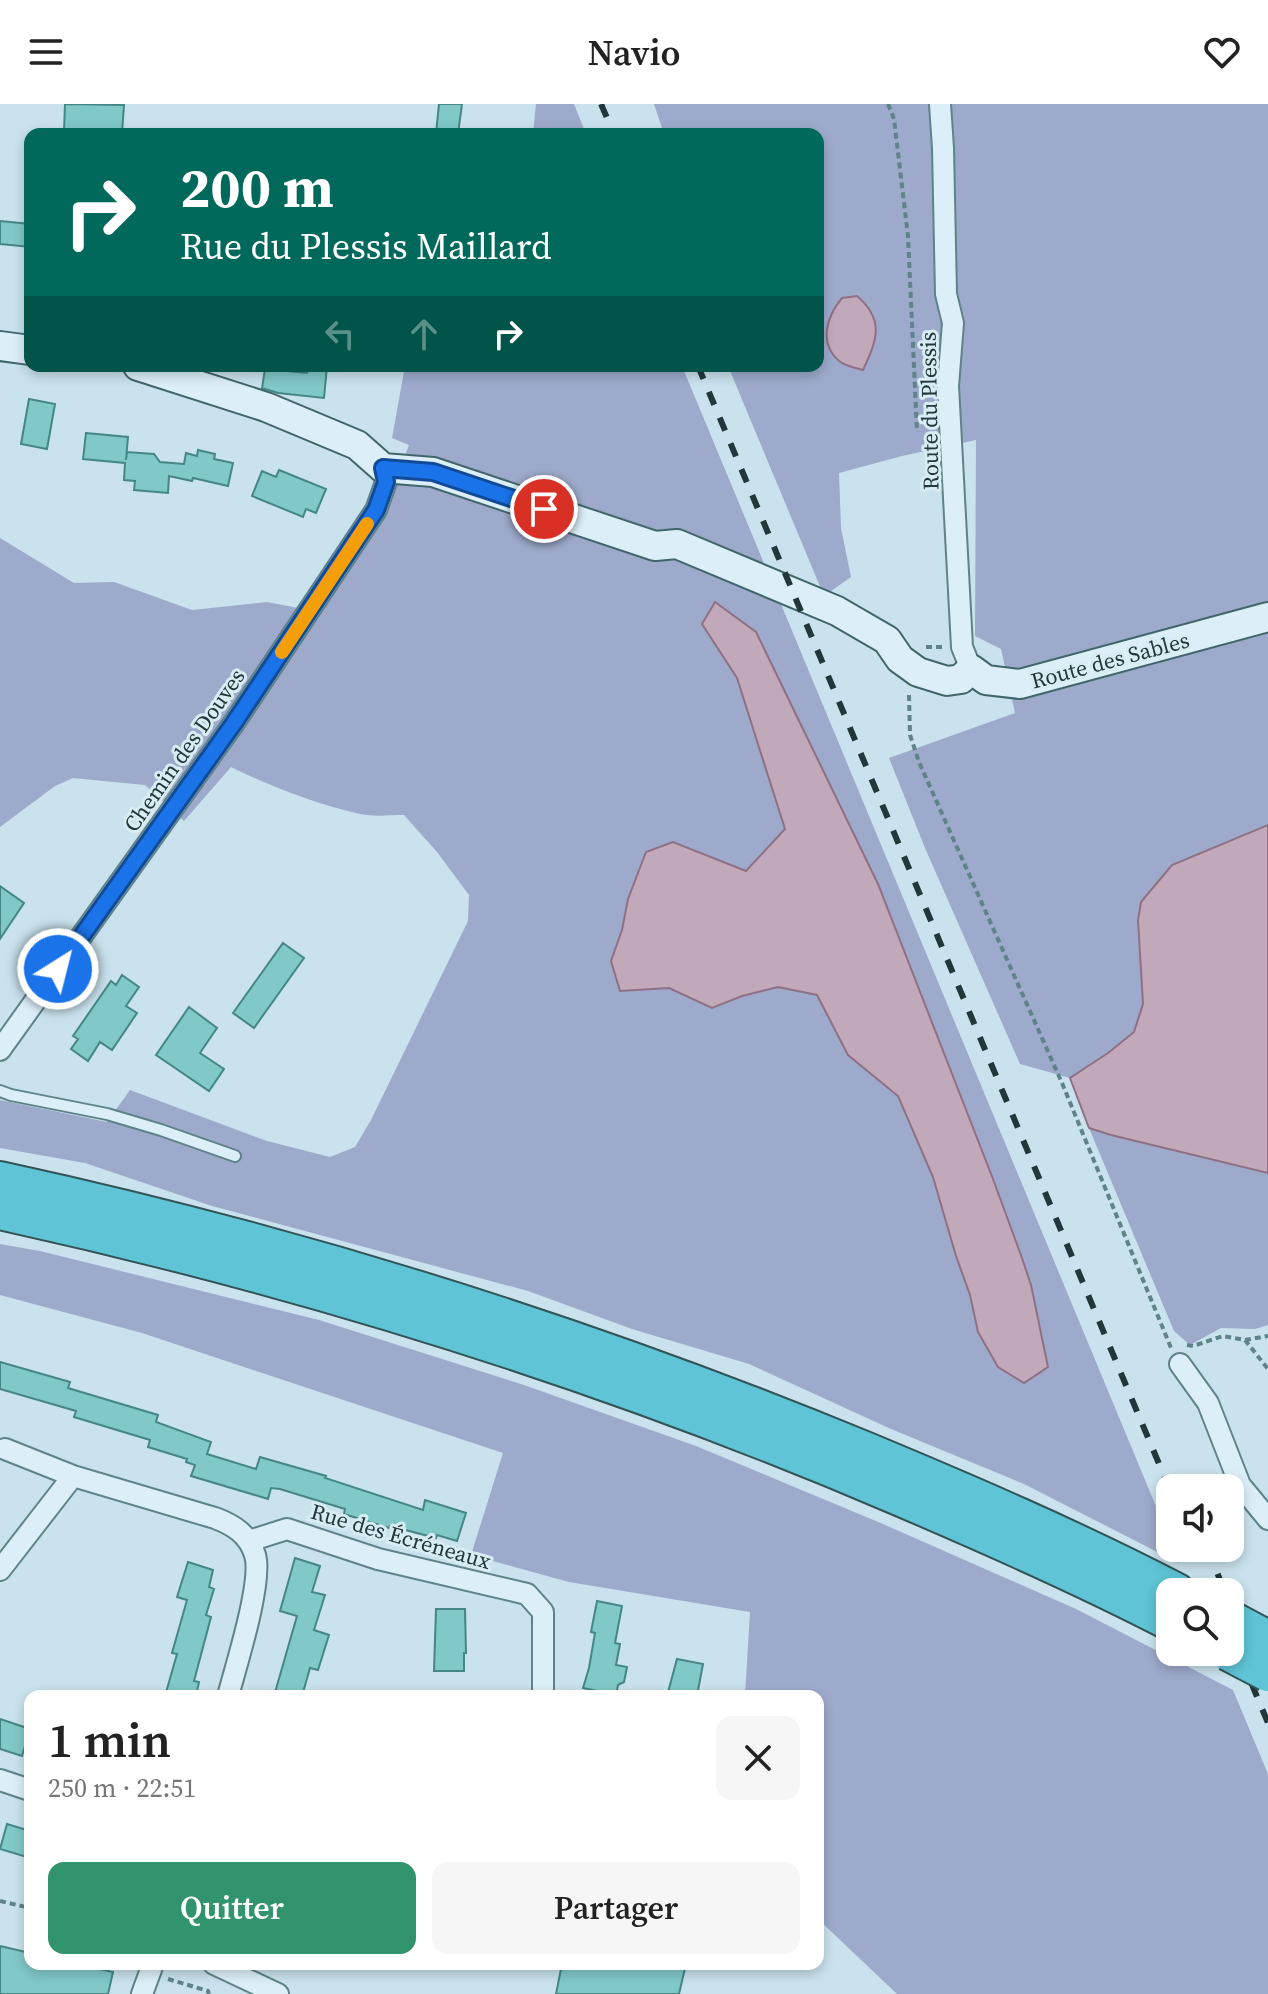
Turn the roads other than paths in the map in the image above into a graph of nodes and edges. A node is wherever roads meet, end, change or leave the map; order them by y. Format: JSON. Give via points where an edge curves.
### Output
{"nodes":[{"id":1,"x":940,"y":104,"type":"edge"},
{"id":2,"x":0,"y":346,"type":"edge"},
{"id":3,"x":24,"y":349,"type":"edge"},
{"id":4,"x":157,"y":372,"type":"edge"},
{"id":5,"x":383,"y":468,"type":"junction"},
{"id":6,"x":1268,"y":617,"type":"edge"},
{"id":7,"x":971,"y":669,"type":"junction"},
{"id":8,"x":0,"y":1050,"type":"edge"},
{"id":9,"x":0,"y":1091,"type":"edge"},
{"id":10,"x":235,"y":1156,"type":"dead end"},
{"id":11,"x":0,"y":1180,"type":"edge"},
{"id":12,"x":0,"y":1211,"type":"edge"},
{"id":13,"x":1181,"y":1354,"type":"road end"},
{"id":14,"x":2,"y":1452,"type":"edge"},
{"id":15,"x":73,"y":1476,"type":"junction"},
{"id":16,"x":1268,"y":1519,"type":"edge"},
{"id":17,"x":249,"y":1541,"type":"junction"},
{"id":18,"x":0,"y":1570,"type":"edge"},
{"id":19,"x":1156,"y":1597,"type":"edge"},
{"id":20,"x":1156,"y":1599,"type":"edge"},
{"id":21,"x":1244,"y":1626,"type":"edge"},
{"id":22,"x":1268,"y":1639,"type":"edge"},
{"id":23,"x":1244,"y":1660,"type":"edge"},
{"id":24,"x":1268,"y":1673,"type":"edge"},
{"id":25,"x":229,"y":1690,"type":"edge"},
{"id":26,"x":543,"y":1690,"type":"edge"},
{"id":27,"x":0,"y":1780,"type":"edge"},
{"id":28,"x":24,"y":1788,"type":"edge"},
{"id":29,"x":152,"y":1970,"type":"edge"},
{"id":30,"x":227,"y":1970,"type":"edge"},
{"id":31,"x":142,"y":1994,"type":"edge"},
{"id":32,"x":278,"y":1994,"type":"edge"}],
"edges":[{"from":1,"to":7,"type":"street","name":"Route du Plessis","via":[[946,294],[953,323],[948,386],[962,647]]},
{"from":2,"to":3,"type":"street"},
{"from":4,"to":5,"type":"street","via":[[266,407],[357,445]]},
{"from":5,"to":7,"type":"street","via":[[433,472],[655,546],[677,544],[837,611],[887,640],[918,672],[947,681],[961,679]]},
{"from":5,"to":8,"type":"street","name":"Chemin des Douves","via":[[386,482],[376,510],[234,723]]},
{"from":6,"to":7,"type":"street","name":"Route des Sables","via":[[1020,684],[986,680]]},
{"from":9,"to":10,"type":"lane","via":[[107,1114]]},
{"from":11,"to":19,"type":"highway","via":[[315,1258],[625,1357],[1026,1520]]},
{"from":12,"to":20,"type":"highway","via":[[167,1250],[487,1342],[800,1456],[1011,1546]]},
{"from":13,"to":16,"type":"street","via":[[1208,1403],[1240,1485]]},
{"from":14,"to":15,"type":"street"},
{"from":15,"to":17,"type":"street","via":[[229,1523]]},
{"from":15,"to":18,"type":"street"},
{"from":17,"to":25,"type":"street","via":[[257,1565],[255,1587]]},
{"from":17,"to":26,"type":"street","name":"Rue des Écréneaux","via":[[287,1529],[378,1559],[527,1594],[543,1612]]},
{"from":21,"to":22,"type":"highway","bridge":true},
{"from":23,"to":24,"type":"highway","bridge":true},
{"from":27,"to":28,"type":"street"},
{"from":29,"to":31,"type":"street"},
{"from":30,"to":32,"type":"street"}]}
